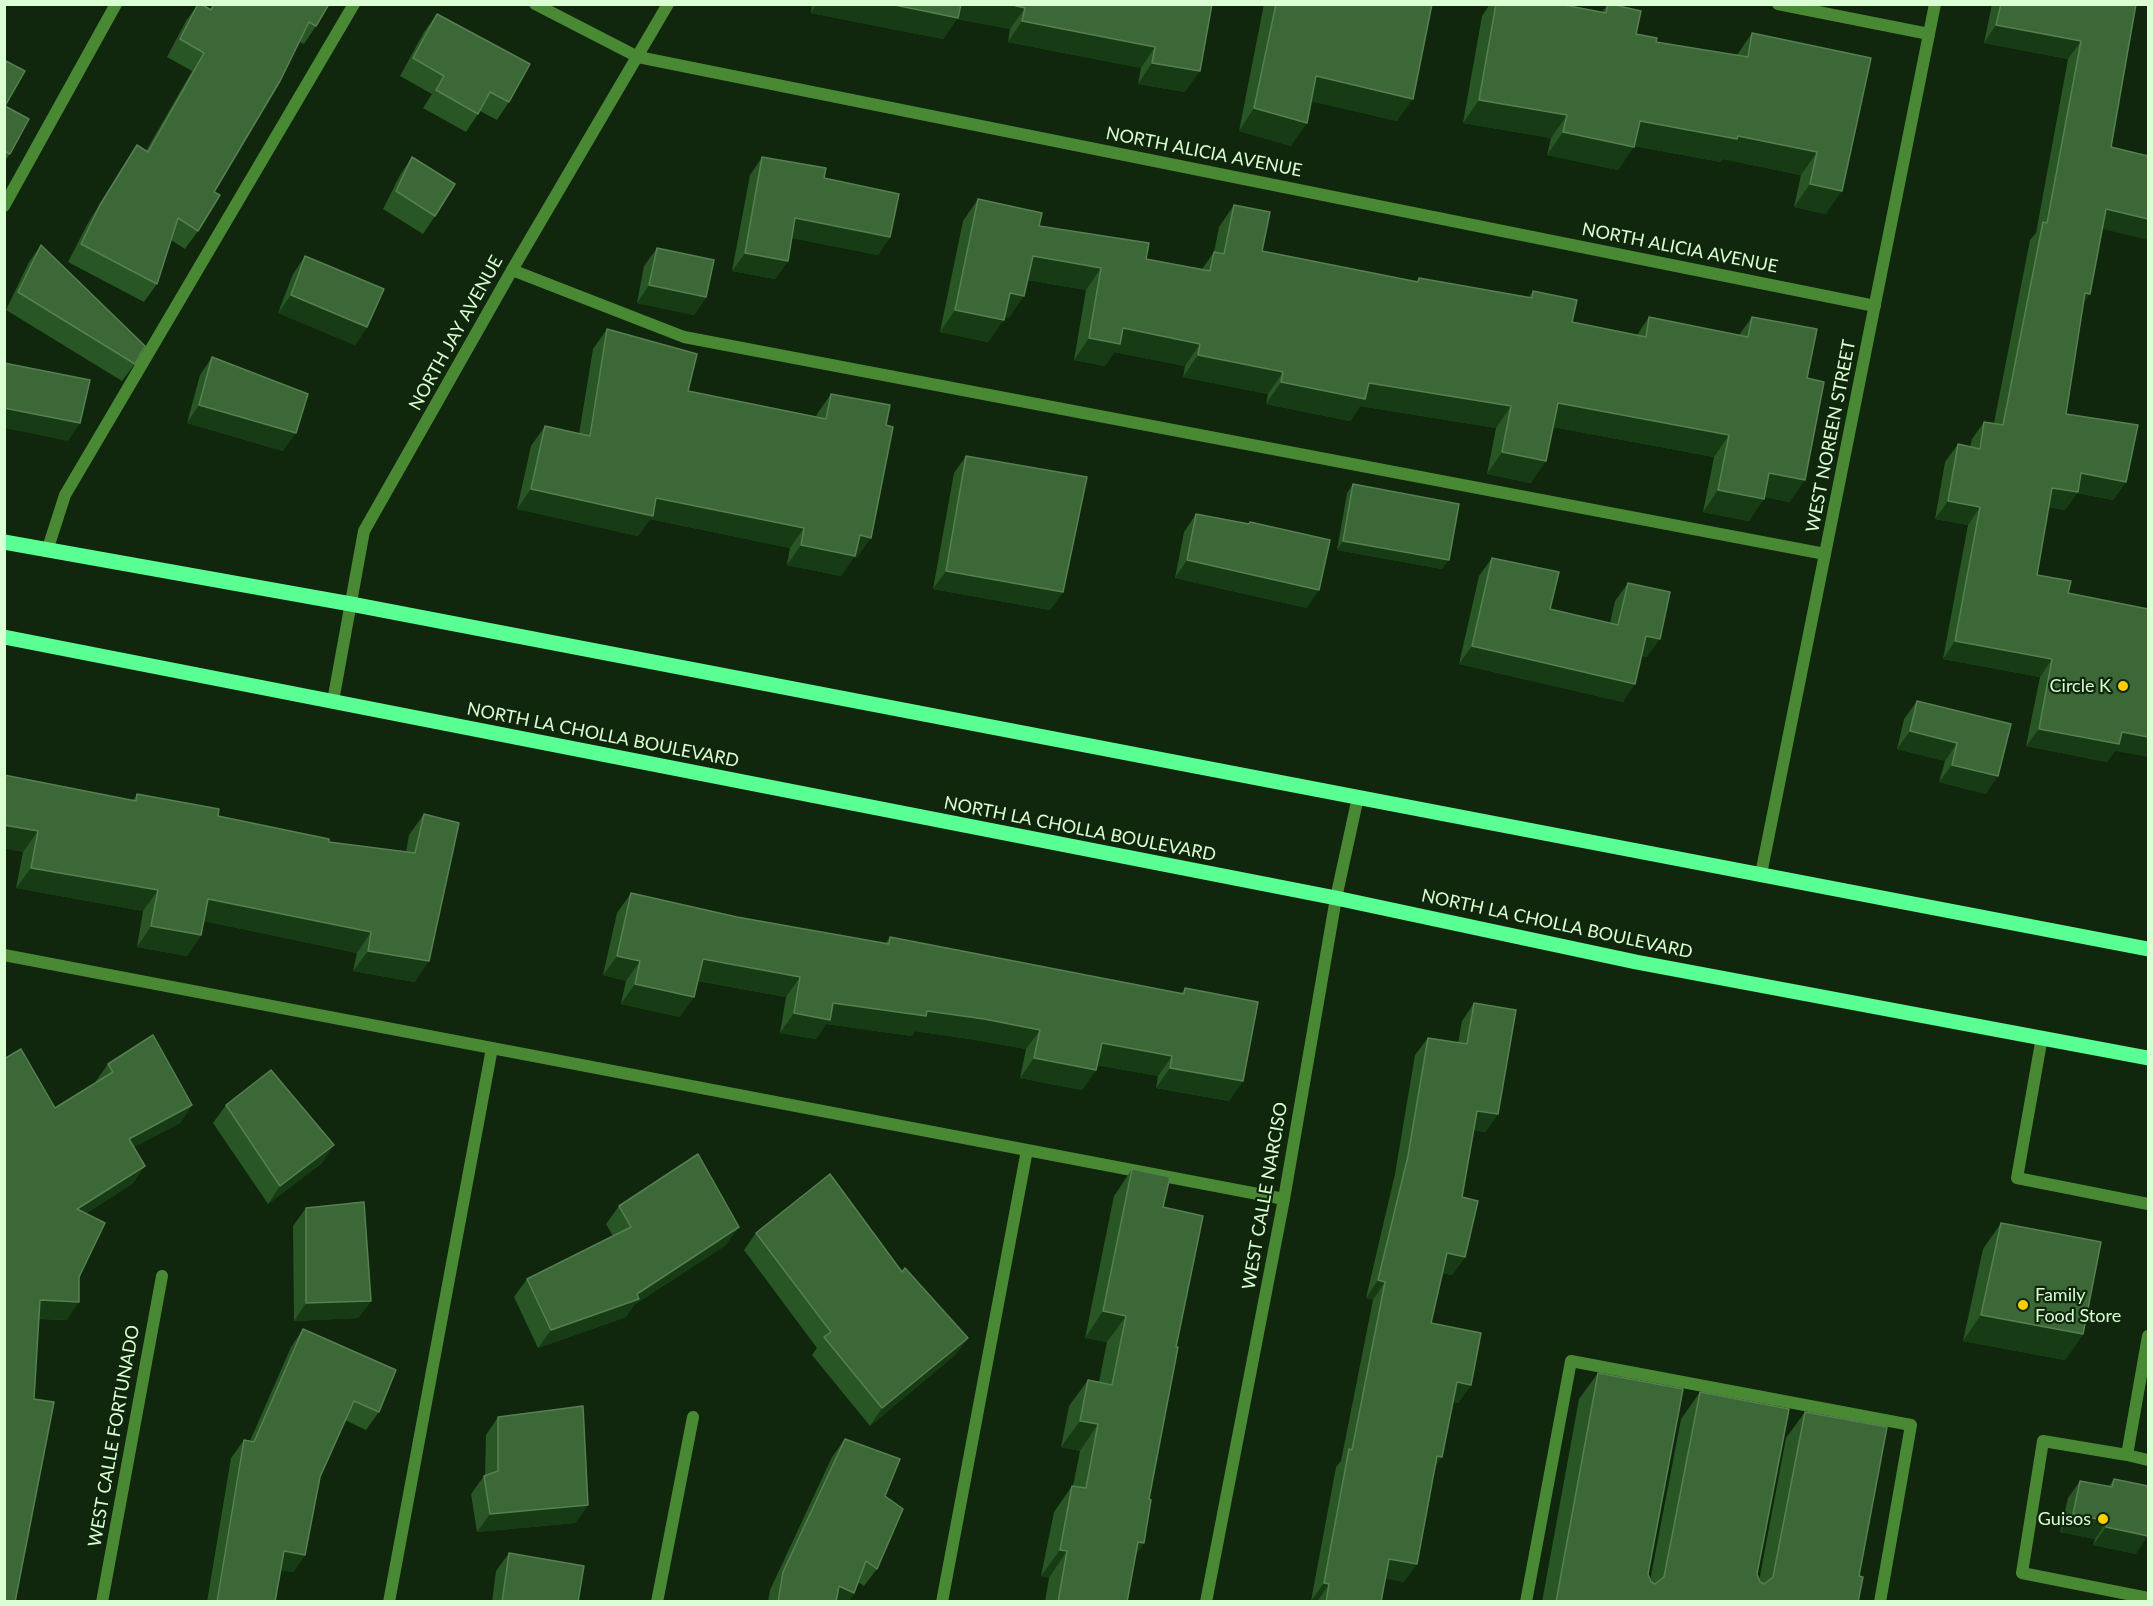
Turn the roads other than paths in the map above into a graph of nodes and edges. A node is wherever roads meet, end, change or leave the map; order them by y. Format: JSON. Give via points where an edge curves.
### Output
{"nodes":[{"id":1,"x":116,"y":4,"type":"edge"},
{"id":2,"x":354,"y":4,"type":"edge"},
{"id":3,"x":535,"y":4,"type":"edge"},
{"id":4,"x":668,"y":4,"type":"edge"},
{"id":5,"x":1778,"y":4,"type":"edge"},
{"id":6,"x":1935,"y":4,"type":"edge"},
{"id":7,"x":1929,"y":34,"type":"junction"},
{"id":8,"x":638,"y":57,"type":"junction"},
{"id":9,"x":4,"y":206,"type":"edge"},
{"id":10,"x":512,"y":270,"type":"junction"},
{"id":11,"x":1875,"y":306,"type":"junction"},
{"id":12,"x":4,"y":542,"type":"edge"},
{"id":13,"x":47,"y":551,"type":"junction"},
{"id":14,"x":1825,"y":554,"type":"junction"},
{"id":15,"x":351,"y":604,"type":"junction"},
{"id":16,"x":4,"y":637,"type":"edge"},
{"id":17,"x":333,"y":701,"type":"junction"},
{"id":18,"x":1358,"y":797,"type":"junction"},
{"id":19,"x":1761,"y":874,"type":"junction"},
{"id":20,"x":1336,"y":898,"type":"junction"},
{"id":21,"x":2148,"y":949,"type":"edge"},
{"id":22,"x":4,"y":955,"type":"edge"},
{"id":23,"x":2042,"y":1037,"type":"junction"},
{"id":24,"x":492,"y":1048,"type":"junction"},
{"id":25,"x":2148,"y":1058,"type":"edge"},
{"id":26,"x":1028,"y":1150,"type":"junction"},
{"id":27,"x":1284,"y":1199,"type":"junction"},
{"id":28,"x":2148,"y":1204,"type":"edge"},
{"id":29,"x":162,"y":1276,"type":"dead end"},
{"id":30,"x":2148,"y":1336,"type":"edge"},
{"id":31,"x":2143,"y":1389,"type":"edge"},
{"id":32,"x":693,"y":1417,"type":"dead end"},
{"id":33,"x":2127,"y":1455,"type":"junction"},
{"id":34,"x":2148,"y":1460,"type":"edge"},
{"id":35,"x":2148,"y":1598,"type":"edge"},
{"id":36,"x":102,"y":1602,"type":"edge"},
{"id":37,"x":389,"y":1602,"type":"edge"},
{"id":38,"x":657,"y":1602,"type":"edge"},
{"id":39,"x":942,"y":1602,"type":"edge"},
{"id":40,"x":1206,"y":1602,"type":"edge"},
{"id":41,"x":1526,"y":1602,"type":"edge"},
{"id":42,"x":1880,"y":1602,"type":"edge"}],
"edges":[{"from":1,"to":9,"type":"street"},
{"from":2,"to":13,"type":"street","via":[[65,495]]},
{"from":3,"to":8,"type":"street","name":"NORTH ALICIA AVENUE"},
{"from":4,"to":8,"type":"street","name":"NORTH JAY AVENUE"},
{"from":5,"to":7,"type":"street"},
{"from":6,"to":7,"type":"street","name":"WEST NOREEN STREET"},
{"from":7,"to":11,"type":"street","name":"WEST NOREEN STREET"},
{"from":8,"to":10,"type":"street","name":"NORTH JAY AVENUE"},
{"from":8,"to":11,"type":"street","name":"NORTH ALICIA AVENUE"},
{"from":10,"to":14,"type":"street","via":[[684,337]]},
{"from":10,"to":15,"type":"street","name":"NORTH JAY AVENUE","via":[[364,531]]},
{"from":11,"to":14,"type":"street","name":"WEST NOREEN STREET"},
{"from":12,"to":13,"type":"main road"},
{"from":13,"to":15,"type":"main road"},
{"from":14,"to":19,"type":"street","name":"WEST NOREEN STREET"},
{"from":15,"to":17,"type":"street","name":"NORTH JAY AVENUE"},
{"from":15,"to":18,"type":"main road"},
{"from":16,"to":17,"type":"main road","name":"NORTH LA CHOLLA BOULEVARD"},
{"from":17,"to":20,"type":"main road","name":"NORTH LA CHOLLA BOULEVARD"},
{"from":18,"to":19,"type":"main road"},
{"from":18,"to":20,"type":"street","name":"WEST CALLE NARCISO"},
{"from":19,"to":21,"type":"main road"},
{"from":20,"to":23,"type":"main road","name":"NORTH LA CHOLLA BOULEVARD","via":[[1635,962]]},
{"from":20,"to":27,"type":"street","name":"WEST CALLE NARCISO"},
{"from":22,"to":24,"type":"street"},
{"from":23,"to":25,"type":"main road","name":"NORTH LA CHOLLA BOULEVARD"},
{"from":23,"to":28,"type":"street","via":[[2017,1178]]},
{"from":24,"to":26,"type":"street"},
{"from":24,"to":37,"type":"street"},
{"from":26,"to":27,"type":"street"},
{"from":26,"to":39,"type":"street"},
{"from":27,"to":40,"type":"street","name":"WEST CALLE NARCISO"},
{"from":29,"to":36,"type":"street","name":"WEST CALLE FORTUNADO"},
{"from":30,"to":31,"type":"street"},
{"from":31,"to":33,"type":"street"},
{"from":32,"to":38,"type":"street"},
{"from":33,"to":34,"type":"street"},
{"from":33,"to":35,"type":"street","via":[[2043,1441],[2022,1573]]},
{"from":41,"to":42,"type":"street","via":[[1571,1361],[1784,1407],[1911,1425]]}]}
